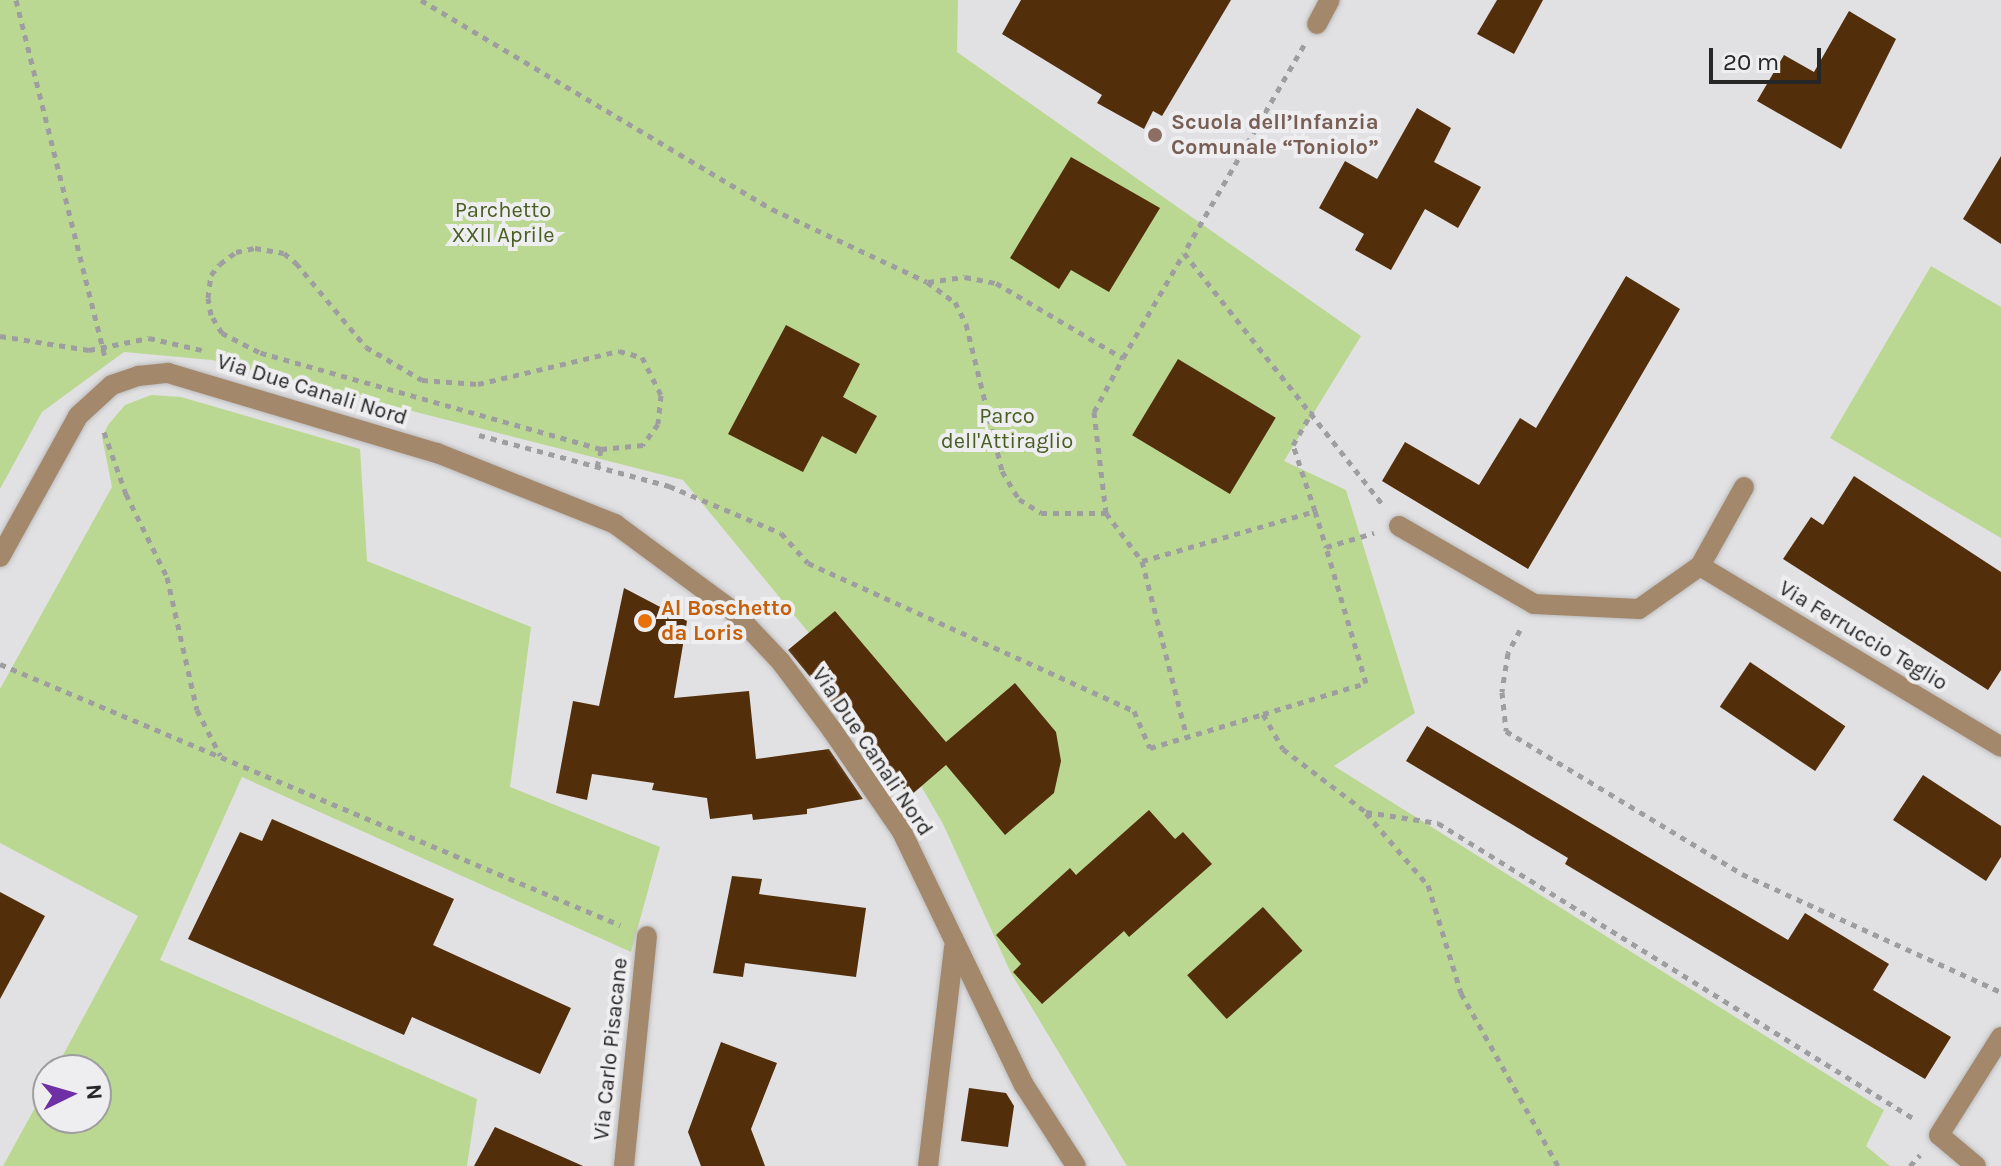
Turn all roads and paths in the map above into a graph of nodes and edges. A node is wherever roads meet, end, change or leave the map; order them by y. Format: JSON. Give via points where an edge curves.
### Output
{"nodes":[{"id":1,"x":16,"y":0,"type":"edge"},
{"id":2,"x":421,"y":0,"type":"edge"},
{"id":3,"x":1330,"y":0,"type":"edge"},
{"id":4,"x":1317,"y":24,"type":"joint"},
{"id":5,"x":1184,"y":253,"type":"junction"},
{"id":6,"x":927,"y":282,"type":"junction"},
{"id":7,"x":0,"y":336,"type":"edge"},
{"id":8,"x":103,"y":345,"type":"junction"},
{"id":9,"x":218,"y":354,"type":"dead end"},
{"id":10,"x":1123,"y":358,"type":"junction"},
{"id":11,"x":92,"y":401,"type":"junction"},
{"id":12,"x":1313,"y":411,"type":"junction"},
{"id":13,"x":465,"y":432,"type":"dead end"},
{"id":14,"x":601,"y":449,"type":"junction"},
{"id":15,"x":597,"y":467,"type":"junction"},
{"id":16,"x":1744,"y":487,"type":"dead end"},
{"id":17,"x":1315,"y":511,"type":"junction"},
{"id":18,"x":1106,"y":513,"type":"junction"},
{"id":19,"x":1399,"y":526,"type":"junction"},
{"id":20,"x":1326,"y":547,"type":"junction"},
{"id":21,"x":0,"y":557,"type":"edge"},
{"id":22,"x":1142,"y":561,"type":"junction"},
{"id":23,"x":1700,"y":566,"type":"junction"},
{"id":24,"x":1534,"y":604,"type":"junction"},
{"id":25,"x":0,"y":664,"type":"edge"},
{"id":26,"x":1263,"y":714,"type":"junction"},
{"id":27,"x":1187,"y":737,"type":"junction"},
{"id":28,"x":2001,"y":747,"type":"edge"},
{"id":29,"x":222,"y":757,"type":"junction"},
{"id":30,"x":1366,"y":812,"type":"junction"},
{"id":31,"x":647,"y":936,"type":"joint"},
{"id":32,"x":954,"y":947,"type":"junction"},
{"id":33,"x":2001,"y":992,"type":"edge"},
{"id":34,"x":2001,"y":1037,"type":"edge"},
{"id":35,"x":1939,"y":1135,"type":"junction"},
{"id":36,"x":624,"y":1166,"type":"edge"},
{"id":37,"x":928,"y":1166,"type":"edge"},
{"id":38,"x":1076,"y":1166,"type":"edge"},
{"id":39,"x":1558,"y":1166,"type":"edge"},
{"id":40,"x":1976,"y":1166,"type":"edge"}],
"edges":[{"from":1,"to":8,"type":"path"},
{"from":2,"to":6,"type":"path","via":[[772,209]]},
{"from":3,"to":4,"type":"street"},
{"from":4,"to":5,"type":"path"},
{"from":5,"to":10,"type":"path"},
{"from":5,"to":12,"type":"path"},
{"from":6,"to":10,"type":"path","via":[[965,277],[996,283]]},
{"from":6,"to":18,"type":"path","via":[[955,302],[966,324],[1002,471],[1019,499],[1041,513]]},
{"from":7,"to":8,"type":"path","via":[[74,349]]},
{"from":8,"to":9,"type":"path","via":[[149,338]]},
{"from":10,"to":18,"type":"path","via":[[1094,412]]},
{"from":11,"to":21,"type":"street","via":[[67,435]]},
{"from":11,"to":29,"type":"path","via":[[126,494],[167,577],[197,710]]},
{"from":11,"to":32,"type":"street","name":"Via Due Canali Nord","via":[[112,385],[138,376],[168,373],[199,380],[437,453],[615,524],[733,611],[781,662],[902,832]]},
{"from":12,"to":17,"type":"path","via":[[1293,445]]},
{"from":12,"to":19,"type":"path"},
{"from":13,"to":15,"type":"path"},
{"from":14,"to":14,"type":"path","via":[[259,352],[222,333],[211,315],[211,275],[236,252],[255,248],[284,253],[315,282],[366,347],[422,380],[478,384],[619,351],[642,357],[661,395],[658,424],[643,445]]},
{"from":14,"to":15,"type":"path"},
{"from":15,"to":27,"type":"path","via":[[669,486],[781,533],[808,563],[1134,711],[1150,748]]},
{"from":16,"to":23,"type":"street"},
{"from":17,"to":20,"type":"path"},
{"from":17,"to":22,"type":"path"},
{"from":18,"to":22,"type":"path"},
{"from":19,"to":20,"type":"path"},
{"from":19,"to":24,"type":"street"},
{"from":20,"to":26,"type":"path","via":[[1366,683]]},
{"from":22,"to":27,"type":"path"},
{"from":23,"to":24,"type":"street","via":[[1639,609]]},
{"from":23,"to":28,"type":"street","name":"Via Ferruccio Teglio"},
{"from":24,"to":33,"type":"path","via":[[1508,653],[1502,692],[1506,731],[1742,874]]},
{"from":25,"to":29,"type":"path"},
{"from":26,"to":27,"type":"path"},
{"from":26,"to":30,"type":"path","via":[[1283,749]]},
{"from":29,"to":31,"type":"path"},
{"from":30,"to":35,"type":"path","via":[[1438,823]]},
{"from":30,"to":39,"type":"path","via":[[1428,885],[1461,993]]},
{"from":31,"to":36,"type":"street","name":"Via Carlo Pisacane"},
{"from":32,"to":37,"type":"street"},
{"from":32,"to":38,"type":"street","name":"Via Due Canali Nord","via":[[1024,1085]]},
{"from":34,"to":35,"type":"street"},
{"from":35,"to":40,"type":"street"}]}
